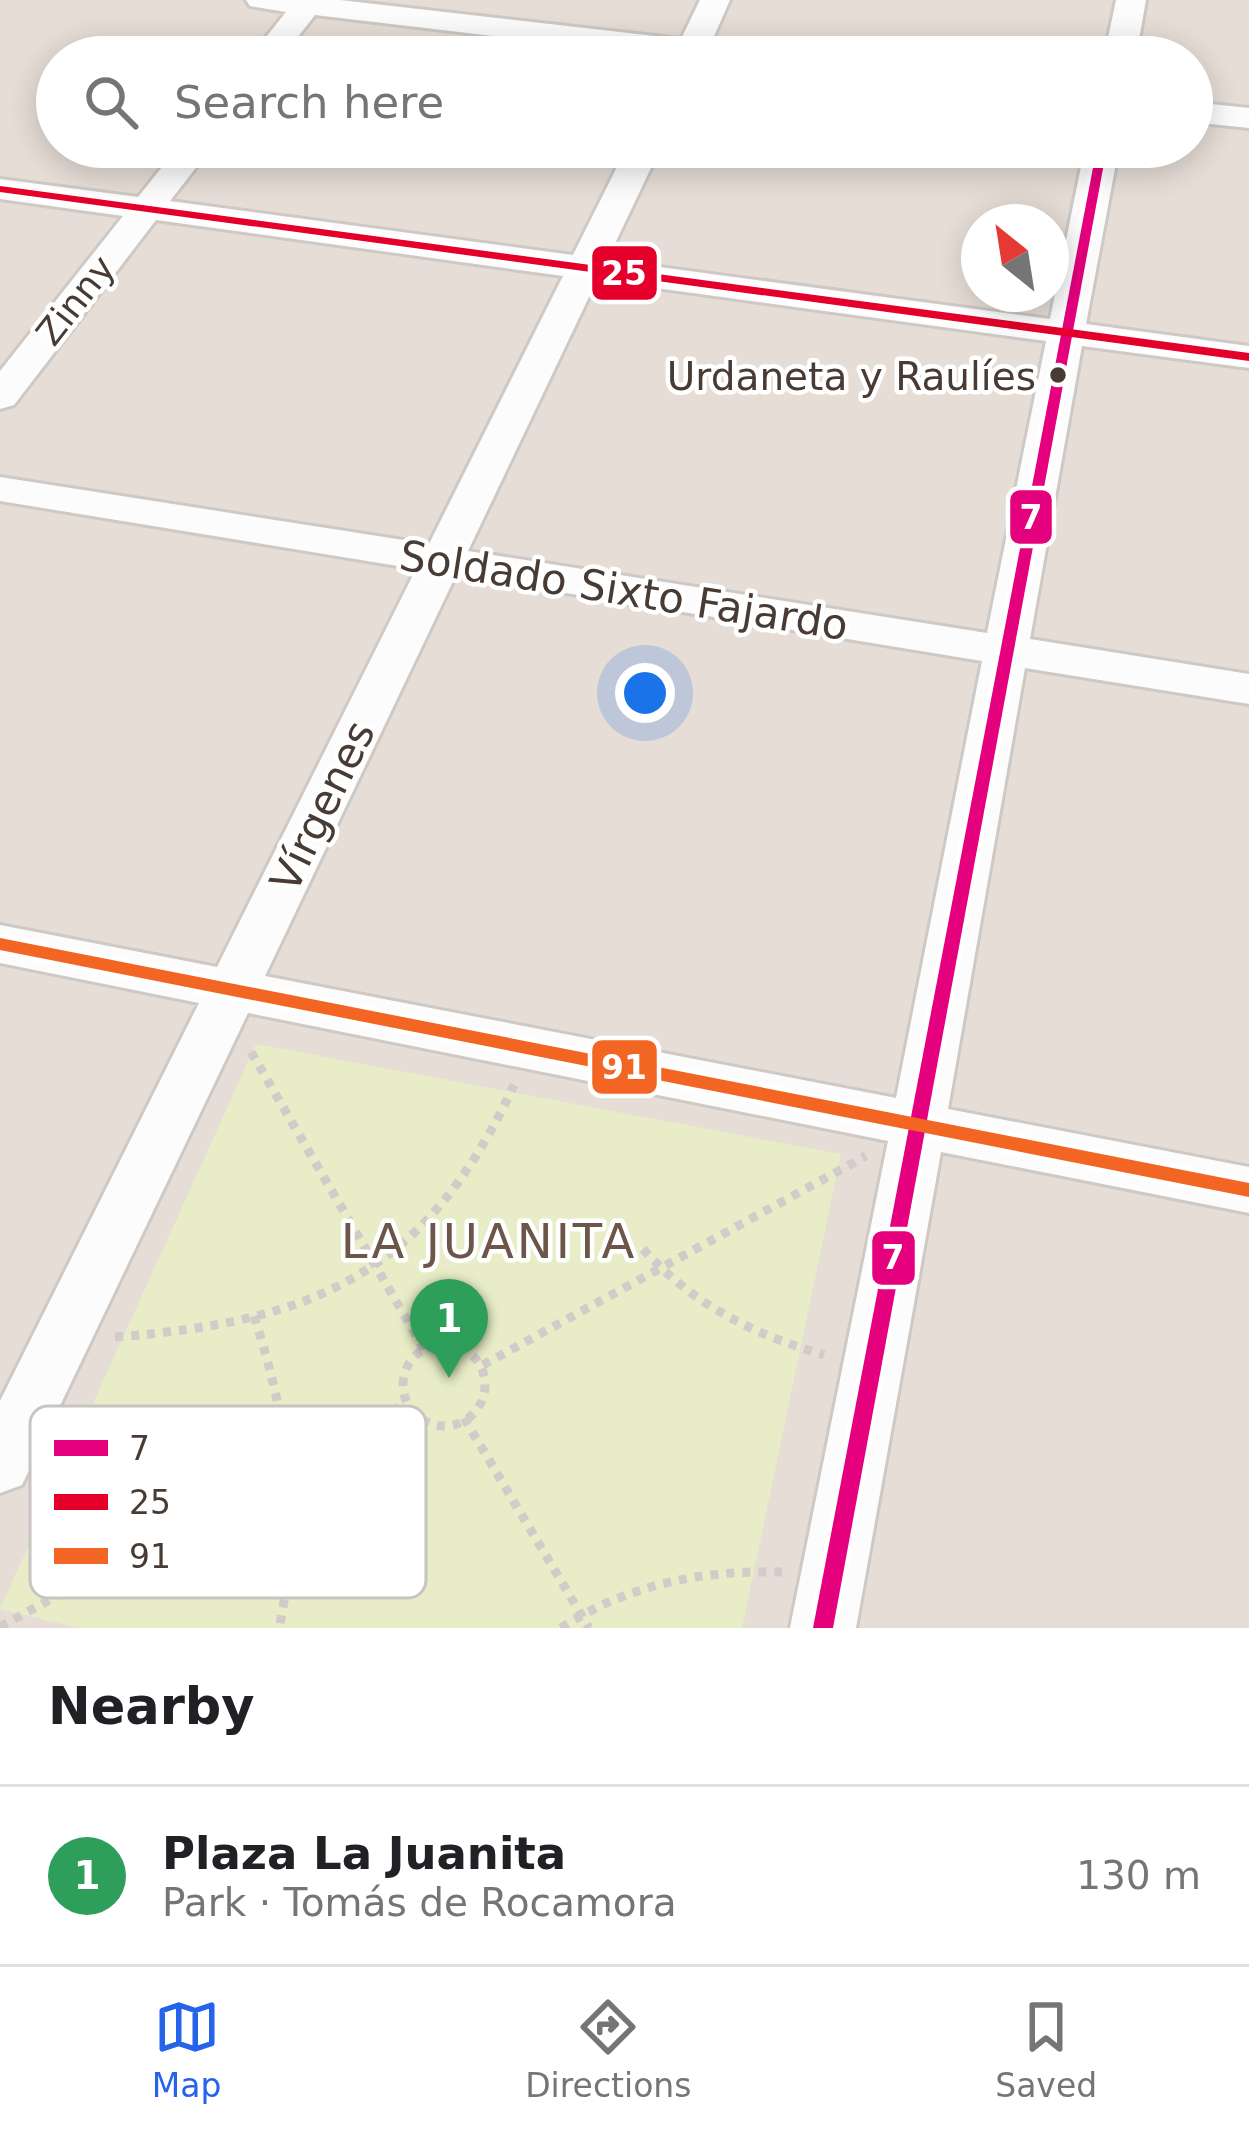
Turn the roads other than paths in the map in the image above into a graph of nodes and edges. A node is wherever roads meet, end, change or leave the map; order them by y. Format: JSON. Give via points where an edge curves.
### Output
{"nodes":[{"id":1,"x":261,"y":0,"type":"edge"},
{"id":2,"x":715,"y":0,"type":"edge"},
{"id":3,"x":1132,"y":0,"type":"edge"},
{"id":4,"x":309,"y":3,"type":"edge"},
{"id":5,"x":283,"y":36,"type":"edge"},
{"id":6,"x":561,"y":36,"type":"edge"},
{"id":7,"x":699,"y":36,"type":"edge"},
{"id":8,"x":1124,"y":36,"type":"edge"},
{"id":9,"x":1213,"y":114,"type":"edge"},
{"id":10,"x":1249,"y":118,"type":"edge"},
{"id":11,"x":178,"y":168,"type":"edge"},
{"id":12,"x":634,"y":168,"type":"edge"},
{"id":13,"x":1098,"y":168,"type":"edge"},
{"id":14,"x":0,"y":189,"type":"edge"},
{"id":15,"x":146,"y":209,"type":"junction"},
{"id":16,"x":584,"y":269,"type":"junction"},
{"id":17,"x":1064,"y":334,"type":"junction"},
{"id":18,"x":1249,"y":357,"type":"edge"},
{"id":19,"x":0,"y":397,"type":"edge"},
{"id":20,"x":0,"y":489,"type":"edge"},
{"id":21,"x":442,"y":560,"type":"junction"},
{"id":22,"x":1005,"y":652,"type":"junction"},
{"id":23,"x":1249,"y":689,"type":"edge"},
{"id":24,"x":0,"y":944,"type":"edge"},
{"id":25,"x":228,"y":998,"type":"junction"},
{"id":26,"x":921,"y":1125,"type":"junction"},
{"id":27,"x":1249,"y":1190,"type":"edge"},
{"id":28,"x":0,"y":1465,"type":"edge"},
{"id":29,"x":823,"y":1628,"type":"edge"}],
"edges":[{"from":1,"to":4,"type":"street"},
{"from":2,"to":7,"type":"street"},
{"from":3,"to":8,"type":"street"},
{"from":4,"to":5,"type":"street"},
{"from":4,"to":6,"type":"street"},
{"from":9,"to":10,"type":"street"},
{"from":11,"to":15,"type":"street","name":"Zinny"},
{"from":12,"to":16,"type":"street","name":"Vírgenes"},
{"from":13,"to":17,"type":"street"},
{"from":14,"to":15,"type":"street"},
{"from":15,"to":16,"type":"street"},
{"from":15,"to":19,"type":"street","name":"Zinny"},
{"from":16,"to":17,"type":"street"},
{"from":16,"to":21,"type":"street","name":"Vírgenes"},
{"from":17,"to":18,"type":"street"},
{"from":17,"to":22,"type":"street"},
{"from":20,"to":21,"type":"street","name":"Soldado Sixto Fajardo"},
{"from":21,"to":22,"type":"street","name":"Soldado Sixto Fajardo"},
{"from":21,"to":25,"type":"street","name":"Vírgenes"},
{"from":22,"to":23,"type":"street","name":"Soldado Sixto Fajardo"},
{"from":22,"to":26,"type":"street"},
{"from":24,"to":25,"type":"street"},
{"from":25,"to":26,"type":"street"},
{"from":25,"to":28,"type":"street","name":"Vírgenes"},
{"from":26,"to":27,"type":"street"},
{"from":26,"to":29,"type":"street"}]}
